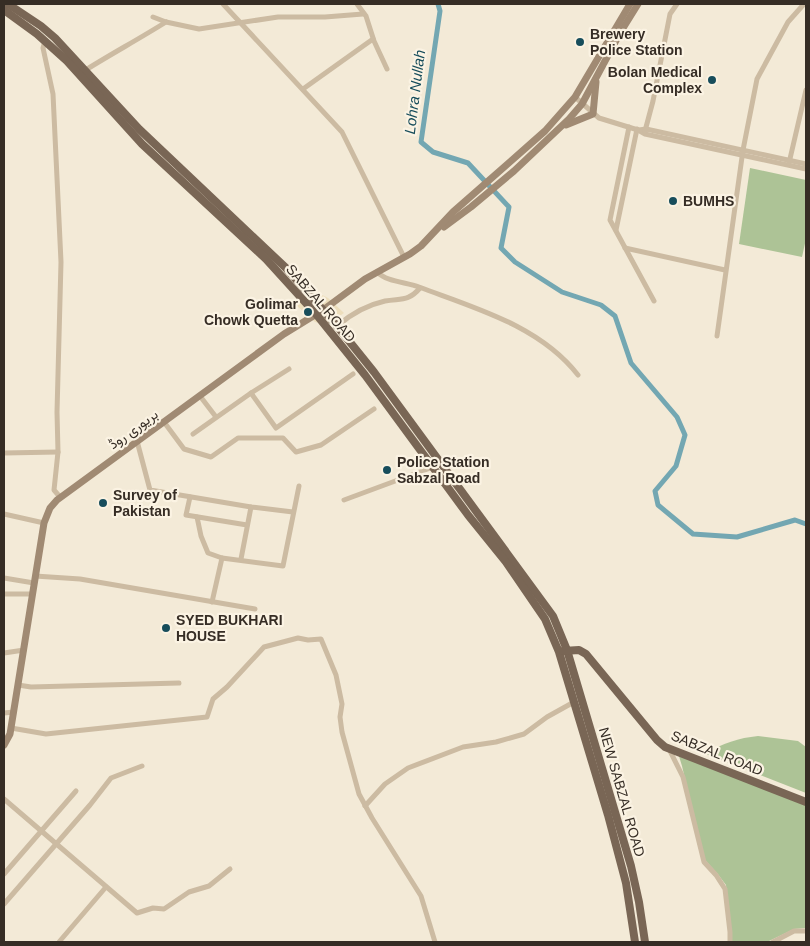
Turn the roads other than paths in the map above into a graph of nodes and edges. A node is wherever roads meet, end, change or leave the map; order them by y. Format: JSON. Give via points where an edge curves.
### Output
{"nodes":[{"id":1,"x":8,"y":4,"type":"edge"},
{"id":2,"x":223,"y":4,"type":"edge"},
{"id":3,"x":357,"y":4,"type":"edge"},
{"id":4,"x":630,"y":4,"type":"edge"},
{"id":5,"x":638,"y":4,"type":"edge"},
{"id":6,"x":804,"y":4,"type":"edge"},
{"id":7,"x":674,"y":5,"type":"edge"},
{"id":8,"x":4,"y":10,"type":"edge"},
{"id":9,"x":364,"y":14,"type":"junction"},
{"id":10,"x":153,"y":17,"type":"dead end"},
{"id":11,"x":166,"y":22,"type":"junction"},
{"id":12,"x":242,"y":24,"type":"junction"},
{"id":13,"x":374,"y":40,"type":"junction"},
{"id":14,"x":50,"y":41,"type":"junction"},
{"id":15,"x":387,"y":69,"type":"dead end"},
{"id":16,"x":84,"y":71,"type":"junction"},
{"id":17,"x":596,"y":78,"type":"junction"},
{"id":18,"x":303,"y":89,"type":"junction"},
{"id":19,"x":806,"y":90,"type":"edge"},
{"id":20,"x":575,"y":97,"type":"junction"},
{"id":21,"x":582,"y":104,"type":"junction"},
{"id":22,"x":593,"y":114,"type":"junction"},
{"id":23,"x":563,"y":126,"type":"junction"},
{"id":24,"x":629,"y":127,"type":"junction"},
{"id":25,"x":638,"y":130,"type":"junction"},
{"id":26,"x":645,"y":131,"type":"junction"},
{"id":27,"x":742,"y":153,"type":"junction"},
{"id":28,"x":789,"y":162,"type":"junction"},
{"id":29,"x":806,"y":164,"type":"edge"},
{"id":30,"x":806,"y":169,"type":"edge"},
{"id":31,"x":179,"y":173,"type":"junction"},
{"id":32,"x":616,"y":230,"type":"junction"},
{"id":33,"x":431,"y":236,"type":"junction"},
{"id":34,"x":625,"y":248,"type":"junction"},
{"id":35,"x":404,"y":257,"type":"junction"},
{"id":36,"x":725,"y":270,"type":"junction"},
{"id":37,"x":377,"y":272,"type":"junction"},
{"id":38,"x":420,"y":288,"type":"junction"},
{"id":39,"x":654,"y":301,"type":"dead end"},
{"id":40,"x":320,"y":312,"type":"junction"},
{"id":41,"x":337,"y":326,"type":"junction"},
{"id":42,"x":717,"y":336,"type":"dead end"},
{"id":43,"x":289,"y":369,"type":"dead end"},
{"id":44,"x":353,"y":374,"type":"dead end"},
{"id":45,"x":578,"y":375,"type":"dead end"},
{"id":46,"x":251,"y":393,"type":"junction"},
{"id":47,"x":200,"y":396,"type":"junction"},
{"id":48,"x":374,"y":409,"type":"dead end"},
{"id":49,"x":216,"y":417,"type":"junction"},
{"id":50,"x":164,"y":422,"type":"junction"},
{"id":51,"x":193,"y":434,"type":"dead end"},
{"id":52,"x":137,"y":441,"type":"junction"},
{"id":53,"x":427,"y":451,"type":"junction"},
{"id":54,"x":58,"y":452,"type":"junction"},
{"id":55,"x":4,"y":453,"type":"edge"},
{"id":56,"x":433,"y":466,"type":"junction"},
{"id":57,"x":299,"y":486,"type":"dead end"},
{"id":58,"x":60,"y":497,"type":"junction"},
{"id":59,"x":190,"y":497,"type":"junction"},
{"id":60,"x":344,"y":500,"type":"dead end"},
{"id":61,"x":251,"y":507,"type":"junction"},
{"id":62,"x":293,"y":512,"type":"junction"},
{"id":63,"x":4,"y":514,"type":"edge"},
{"id":64,"x":197,"y":517,"type":"junction"},
{"id":65,"x":44,"y":523,"type":"junction"},
{"id":66,"x":247,"y":525,"type":"junction"},
{"id":67,"x":222,"y":558,"type":"junction"},
{"id":68,"x":241,"y":560,"type":"junction"},
{"id":69,"x":4,"y":578,"type":"edge"},
{"id":70,"x":35,"y":580,"type":"junction"},
{"id":71,"x":4,"y":594,"type":"edge"},
{"id":72,"x":32,"y":594,"type":"junction"},
{"id":73,"x":212,"y":602,"type":"junction"},
{"id":74,"x":255,"y":609,"type":"dead end"},
{"id":75,"x":24,"y":650,"type":"junction"},
{"id":76,"x":567,"y":650,"type":"junction"},
{"id":77,"x":559,"y":652,"type":"junction"},
{"id":78,"x":4,"y":653,"type":"edge"},
{"id":79,"x":179,"y":683,"type":"dead end"},
{"id":80,"x":18,"y":685,"type":"junction"},
{"id":81,"x":574,"y":702,"type":"junction"},
{"id":82,"x":14,"y":712,"type":"junction"},
{"id":83,"x":4,"y":713,"type":"edge"},
{"id":84,"x":11,"y":728,"type":"junction"},
{"id":85,"x":4,"y":744,"type":"edge"},
{"id":86,"x":669,"y":748,"type":"junction"},
{"id":87,"x":142,"y":766,"type":"dead end"},
{"id":88,"x":76,"y":792,"type":"dead end"},
{"id":89,"x":4,"y":799,"type":"edge"},
{"id":90,"x":806,"y":802,"type":"edge"},
{"id":91,"x":365,"y":806,"type":"junction"},
{"id":92,"x":41,"y":831,"type":"junction"},
{"id":93,"x":56,"y":843,"type":"junction"},
{"id":94,"x":230,"y":870,"type":"dead end"},
{"id":95,"x":4,"y":874,"type":"edge"},
{"id":96,"x":106,"y":887,"type":"junction"},
{"id":97,"x":4,"y":904,"type":"edge"},
{"id":98,"x":806,"y":931,"type":"edge"},
{"id":99,"x":59,"y":942,"type":"edge"},
{"id":100,"x":435,"y":942,"type":"edge"},
{"id":101,"x":635,"y":942,"type":"edge"},
{"id":102,"x":645,"y":942,"type":"edge"},
{"id":103,"x":730,"y":942,"type":"edge"},
{"id":104,"x":773,"y":942,"type":"edge"}],
"edges":[{"from":1,"to":14,"type":"main road","name":"SABZAL ROAD","via":[[41,26]]},
{"from":2,"to":12,"type":"street"},
{"from":3,"to":9,"type":"street"},
{"from":4,"to":20,"type":"main road"},
{"from":5,"to":17,"type":"main road"},
{"from":6,"to":27,"type":"street","via":[[788,22],[757,79]]},
{"from":7,"to":26,"type":"street"},
{"from":8,"to":14,"type":"main road","name":"SABZAL ROAD"},
{"from":9,"to":12,"type":"street","via":[[278,17]]},
{"from":9,"to":13,"type":"street"},
{"from":10,"to":11,"type":"street"},
{"from":11,"to":12,"type":"street","via":[[199,29]]},
{"from":11,"to":16,"type":"street"},
{"from":12,"to":18,"type":"street"},
{"from":13,"to":15,"type":"street"},
{"from":13,"to":18,"type":"street"},
{"from":14,"to":16,"type":"main road","name":"SABZAL ROAD","via":[[73,57]]},
{"from":14,"to":31,"type":"main road","name":"SABZAL ROAD","via":[[142,144]]},
{"from":14,"to":54,"type":"street","via":[[43,48],[53,94],[61,262]]},
{"from":16,"to":31,"type":"main road","name":"SABZAL ROAD"},
{"from":17,"to":21,"type":"main road"},
{"from":17,"to":22,"type":"main road"},
{"from":18,"to":35,"type":"street","via":[[342,132]]},
{"from":19,"to":28,"type":"street"},
{"from":20,"to":21,"type":"street"},
{"from":20,"to":33,"type":"main road","via":[[545,132],[452,212]]},
{"from":21,"to":22,"type":"street"},
{"from":21,"to":23,"type":"main road"},
{"from":22,"to":23,"type":"main road"},
{"from":22,"to":24,"type":"street","via":[[607,122]]},
{"from":23,"to":33,"type":"main road","via":[[471,207]]},
{"from":24,"to":25,"type":"street"},
{"from":24,"to":32,"type":"street","via":[[610,220]]},
{"from":25,"to":26,"type":"street"},
{"from":25,"to":32,"type":"street"},
{"from":26,"to":27,"type":"street"},
{"from":27,"to":28,"type":"street"},
{"from":27,"to":36,"type":"street"},
{"from":28,"to":29,"type":"street"},
{"from":28,"to":30,"type":"street"},
{"from":31,"to":40,"type":"main road","name":"SABZAL ROAD","via":[[272,254]]},
{"from":32,"to":34,"type":"street"},
{"from":33,"to":35,"type":"main road","name":"بریوری روڈ"},
{"from":34,"to":36,"type":"street"},
{"from":34,"to":39,"type":"street"},
{"from":35,"to":37,"type":"main road","name":"بریوری روڈ"},
{"from":36,"to":42,"type":"street"},
{"from":37,"to":38,"type":"street","via":[[383,278]]},
{"from":37,"to":40,"type":"main road","name":"بریوری روڈ"},
{"from":38,"to":41,"type":"street","via":[[404,300],[386,301],[353,313]]},
{"from":38,"to":45,"type":"street","via":[[498,317],[535,337],[558,352]]},
{"from":40,"to":41,"type":"main road","name":"SABZAL ROAD"},
{"from":40,"to":47,"type":"main road","name":"بریوری روڈ","via":[[284,334]]},
{"from":40,"to":53,"type":"main road","name":"SABZAL ROAD"},
{"from":41,"to":53,"type":"main road","name":"SABZAL ROAD","via":[[374,372]]},
{"from":43,"to":46,"type":"street"},
{"from":44,"to":46,"type":"street","via":[[276,428]]},
{"from":46,"to":49,"type":"street"},
{"from":47,"to":49,"type":"street"},
{"from":47,"to":50,"type":"main road","name":"بریوری روڈ"},
{"from":48,"to":50,"type":"street","via":[[321,446],[296,452],[283,438],[238,438],[211,457],[184,449]]},
{"from":49,"to":51,"type":"street"},
{"from":50,"to":52,"type":"main road","name":"بریوری روڈ"},
{"from":52,"to":58,"type":"main road","name":"بریوری روڈ"},
{"from":52,"to":59,"type":"street","via":[[150,490]]},
{"from":53,"to":56,"type":"main road","name":"SABZAL ROAD"},
{"from":53,"to":76,"type":"main road","name":"SABZAL ROAD","via":[[553,616]]},
{"from":54,"to":55,"type":"street"},
{"from":54,"to":58,"type":"street","via":[[54,490]]},
{"from":56,"to":60,"type":"street"},
{"from":56,"to":77,"type":"main road","name":"SABZAL ROAD","via":[[545,618]]},
{"from":57,"to":62,"type":"street"},
{"from":58,"to":65,"type":"main road","name":"بریوری روڈ","via":[[50,508]]},
{"from":59,"to":61,"type":"street"},
{"from":59,"to":64,"type":"street","via":[[186,515]]},
{"from":61,"to":62,"type":"street"},
{"from":61,"to":66,"type":"street"},
{"from":62,"to":68,"type":"street","via":[[282,566]]},
{"from":63,"to":65,"type":"street"},
{"from":64,"to":66,"type":"street"},
{"from":64,"to":67,"type":"street","via":[[208,553]]},
{"from":65,"to":70,"type":"main road","name":"بریوری روڈ"},
{"from":66,"to":68,"type":"street"},
{"from":67,"to":68,"type":"street"},
{"from":67,"to":73,"type":"street"},
{"from":69,"to":70,"type":"street"},
{"from":70,"to":72,"type":"main road","name":"بریوری روڈ"},
{"from":70,"to":73,"type":"street","via":[[80,579]]},
{"from":71,"to":72,"type":"street"},
{"from":72,"to":75,"type":"main road","name":"بریوری روڈ"},
{"from":73,"to":74,"type":"street"},
{"from":75,"to":78,"type":"street"},
{"from":75,"to":80,"type":"main road","name":"بریوری روڈ"},
{"from":76,"to":77,"type":"main road"},
{"from":76,"to":86,"type":"main road","name":"SABZAL ROAD","via":[[586,654],[657,740]]},
{"from":76,"to":102,"type":"main road","name":"NEW SABZAL ROAD","via":[[631,866]]},
{"from":77,"to":81,"type":"main road","name":"NEW SABZAL ROAD"},
{"from":79,"to":80,"type":"street"},
{"from":80,"to":82,"type":"main road","name":"بریوری روڈ"},
{"from":81,"to":91,"type":"street","via":[[524,734],[463,747],[408,768],[385,784]]},
{"from":81,"to":101,"type":"main road","name":"NEW SABZAL ROAD","via":[[623,870]]},
{"from":82,"to":83,"type":"street"},
{"from":82,"to":84,"type":"main road","name":"بریوری روڈ"},
{"from":84,"to":85,"type":"main road","name":"بریوری روڈ"},
{"from":84,"to":91,"type":"street","via":[[46,734],[207,717],[212,699],[264,648],[298,638],[321,639],[336,675],[342,704],[342,732],[352,773]]},
{"from":86,"to":90,"type":"main road","name":"SABZAL ROAD"},
{"from":86,"to":103,"type":"street","via":[[683,777],[704,862],[724,889]]},
{"from":87,"to":93,"type":"street","via":[[111,778]]},
{"from":88,"to":92,"type":"street"},
{"from":89,"to":92,"type":"street"},
{"from":91,"to":100,"type":"street","via":[[421,896]]},
{"from":92,"to":93,"type":"street"},
{"from":92,"to":95,"type":"street"},
{"from":93,"to":96,"type":"street"},
{"from":93,"to":97,"type":"street"},
{"from":94,"to":96,"type":"street","via":[[209,886],[189,892],[164,909],[153,908],[137,913]]},
{"from":96,"to":99,"type":"street"},
{"from":98,"to":104,"type":"street","via":[[794,931]]}]}
